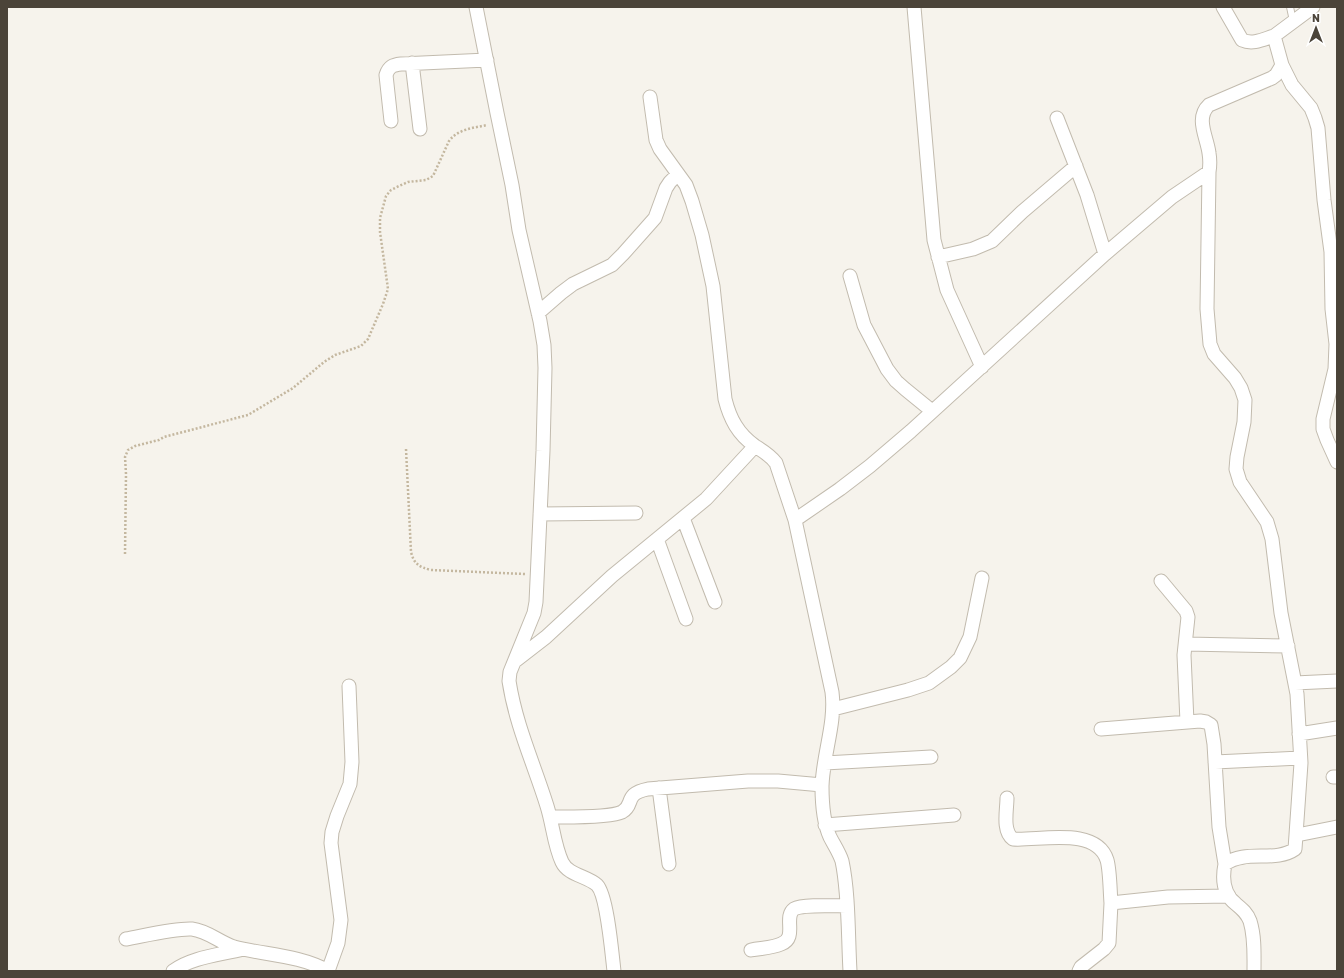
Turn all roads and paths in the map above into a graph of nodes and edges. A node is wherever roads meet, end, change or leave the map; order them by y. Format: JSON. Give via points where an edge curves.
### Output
{"nodes":[{"id":1,"x":476,"y":7,"type":"edge"},
{"id":2,"x":914,"y":7,"type":"edge"},
{"id":3,"x":1223,"y":7,"type":"edge"},
{"id":4,"x":1290,"y":7,"type":"edge"},
{"id":5,"x":1313,"y":7,"type":"edge"},
{"id":6,"x":1293,"y":22,"type":"junction"},
{"id":7,"x":1274,"y":36,"type":"junction"},
{"id":8,"x":488,"y":60,"type":"junction"},
{"id":9,"x":412,"y":63,"type":"junction"},
{"id":10,"x":1282,"y":65,"type":"junction"},
{"id":11,"x":650,"y":97,"type":"dead end"},
{"id":12,"x":1057,"y":118,"type":"dead end"},
{"id":13,"x":391,"y":121,"type":"dead end"},
{"id":14,"x":499,"y":123,"type":"junction"},
{"id":15,"x":420,"y":128,"type":"dead end"},
{"id":16,"x":1076,"y":166,"type":"junction"},
{"id":17,"x":1209,"y":172,"type":"junction"},
{"id":18,"x":678,"y":174,"type":"junction"},
{"id":19,"x":1105,"y":254,"type":"junction"},
{"id":20,"x":938,"y":257,"type":"junction"},
{"id":21,"x":850,"y":276,"type":"dead end"},
{"id":22,"x":538,"y":313,"type":"junction"},
{"id":23,"x":982,"y":367,"type":"junction"},
{"id":24,"x":932,"y":412,"type":"junction"},
{"id":25,"x":755,"y":446,"type":"junction"},
{"id":26,"x":406,"y":449,"type":"dead end"},
{"id":27,"x":1337,"y":462,"type":"edge"},
{"id":28,"x":540,"y":514,"type":"junction"},
{"id":29,"x":636,"y":514,"type":"dead end"},
{"id":30,"x":683,"y":518,"type":"junction"},
{"id":31,"x":795,"y":520,"type":"junction"},
{"id":32,"x":658,"y":539,"type":"junction"},
{"id":33,"x":124,"y":554,"type":"dead end"},
{"id":34,"x":538,"y":575,"type":"junction"},
{"id":35,"x":982,"y":578,"type":"dead end"},
{"id":36,"x":1161,"y":582,"type":"dead end"},
{"id":37,"x":715,"y":602,"type":"dead end"},
{"id":38,"x":686,"y":619,"type":"dead end"},
{"id":39,"x":1186,"y":644,"type":"junction"},
{"id":40,"x":1288,"y":646,"type":"junction"},
{"id":41,"x":515,"y":661,"type":"junction"},
{"id":42,"x":1337,"y":681,"type":"edge"},
{"id":43,"x":1295,"y":683,"type":"junction"},
{"id":44,"x":349,"y":686,"type":"dead end"},
{"id":45,"x":833,"y":709,"type":"junction"},
{"id":46,"x":1187,"y":722,"type":"junction"},
{"id":47,"x":1337,"y":728,"type":"edge"},
{"id":48,"x":1101,"y":729,"type":"dead end"},
{"id":49,"x":1299,"y":734,"type":"junction"},
{"id":50,"x":931,"y":757,"type":"dead end"},
{"id":51,"x":1300,"y":758,"type":"junction"},
{"id":52,"x":825,"y":762,"type":"junction"},
{"id":53,"x":1215,"y":762,"type":"junction"},
{"id":54,"x":822,"y":785,"type":"junction"},
{"id":55,"x":659,"y":788,"type":"junction"},
{"id":56,"x":1007,"y":798,"type":"dead end"},
{"id":57,"x":954,"y":815,"type":"dead end"},
{"id":58,"x":550,"y":817,"type":"junction"},
{"id":59,"x":826,"y":825,"type":"junction"},
{"id":60,"x":1337,"y":827,"type":"edge"},
{"id":61,"x":1297,"y":834,"type":"junction"},
{"id":62,"x":669,"y":864,"type":"dead end"},
{"id":63,"x":1225,"y":864,"type":"junction"},
{"id":64,"x":1229,"y":896,"type":"junction"},
{"id":65,"x":1111,"y":903,"type":"junction"},
{"id":66,"x":847,"y":906,"type":"junction"},
{"id":67,"x":126,"y":939,"type":"dead end"},
{"id":68,"x":245,"y":949,"type":"junction"},
{"id":69,"x":751,"y":950,"type":"dead end"},
{"id":70,"x":172,"y":971,"type":"edge"},
{"id":71,"x":328,"y":971,"type":"edge"},
{"id":72,"x":614,"y":971,"type":"edge"},
{"id":73,"x":850,"y":971,"type":"edge"},
{"id":74,"x":1079,"y":971,"type":"edge"},
{"id":75,"x":1254,"y":971,"type":"edge"}],
"edges":[{"from":1,"to":8,"type":"street"},
{"from":2,"to":20,"type":"street","via":[[934,240]]},
{"from":3,"to":7,"type":"street","via":[[1242,40],[1252,43]]},
{"from":4,"to":6,"type":"lane"},
{"from":5,"to":6,"type":"street"},
{"from":6,"to":7,"type":"street"},
{"from":7,"to":10,"type":"street"},
{"from":8,"to":9,"type":"street"},
{"from":8,"to":14,"type":"street"},
{"from":9,"to":13,"type":"street","via":[[391,66],[388,69],[386,75]]},
{"from":9,"to":15,"type":"street"},
{"from":10,"to":17,"type":"street","via":[[1272,78],[1209,105],[1204,110],[1202,122],[1209,152]]},
{"from":10,"to":27,"type":"street","via":[[1292,85],[1310,108],[1318,128],[1331,252],[1332,309],[1336,344],[1335,369],[1323,429]]},
{"from":11,"to":18,"type":"street","via":[[656,140]]},
{"from":12,"to":16,"type":"street"},
{"from":14,"to":22,"type":"street"},
{"from":14,"to":33,"type":"path","via":[[460,131],[452,136],[433,176],[426,180],[408,182],[391,190],[386,196],[380,218],[380,232],[388,290],[368,339],[361,346],[335,355],[293,388],[248,416],[164,437],[128,450],[125,457]]},
{"from":16,"to":19,"type":"street"},
{"from":16,"to":20,"type":"street","via":[[1011,221],[992,241],[973,249]]},
{"from":17,"to":19,"type":"street","via":[[1172,197]]},
{"from":17,"to":40,"type":"street","via":[[1210,344],[1214,354],[1235,378],[1245,400],[1236,469],[1240,482],[1267,522],[1272,539],[1281,613]]},
{"from":18,"to":22,"type":"street","via":[[666,188],[655,218],[612,265],[573,284]]},
{"from":18,"to":25,"type":"street","via":[[686,185],[692,201],[713,286],[725,399],[730,416],[739,432]]},
{"from":19,"to":23,"type":"street"},
{"from":20,"to":23,"type":"street","via":[[946,290]]},
{"from":21,"to":24,"type":"street","via":[[864,325],[887,369],[904,390]]},
{"from":22,"to":28,"type":"street","via":[[545,368]]},
{"from":23,"to":24,"type":"street"},
{"from":24,"to":31,"type":"street","via":[[870,466]]},
{"from":25,"to":30,"type":"street","via":[[706,499]]},
{"from":25,"to":31,"type":"street","via":[[772,457],[776,464]]},
{"from":26,"to":34,"type":"path","via":[[411,552],[416,564],[431,570]]},
{"from":28,"to":29,"type":"street"},
{"from":28,"to":34,"type":"street"},
{"from":30,"to":32,"type":"street"},
{"from":30,"to":37,"type":"street"},
{"from":31,"to":45,"type":"street","via":[[832,692]]},
{"from":32,"to":38,"type":"street"},
{"from":32,"to":41,"type":"street"},
{"from":34,"to":41,"type":"street","via":[[534,612]]},
{"from":35,"to":45,"type":"street","via":[[966,649],[951,667],[929,683]]},
{"from":36,"to":39,"type":"street","via":[[1186,611]]},
{"from":39,"to":40,"type":"street"},
{"from":39,"to":46,"type":"street","via":[[1184,673]]},
{"from":40,"to":43,"type":"street"},
{"from":41,"to":58,"type":"street","via":[[510,672],[510,691]]},
{"from":42,"to":43,"type":"street"},
{"from":43,"to":49,"type":"street"},
{"from":44,"to":71,"type":"street","via":[[352,762],[350,784],[337,816],[331,843],[341,920],[338,943]]},
{"from":45,"to":52,"type":"street"},
{"from":46,"to":48,"type":"street"},
{"from":46,"to":53,"type":"street","via":[[1200,721],[1211,725]]},
{"from":47,"to":49,"type":"street"},
{"from":49,"to":51,"type":"street"},
{"from":50,"to":52,"type":"street"},
{"from":51,"to":53,"type":"street"},
{"from":51,"to":61,"type":"street"},
{"from":52,"to":54,"type":"street"},
{"from":53,"to":63,"type":"street","via":[[1219,827]]},
{"from":54,"to":55,"type":"street","via":[[748,781]]},
{"from":54,"to":59,"type":"street"},
{"from":55,"to":58,"type":"street","via":[[638,791],[632,795],[622,812],[612,815]]},
{"from":55,"to":62,"type":"street"},
{"from":56,"to":65,"type":"street","via":[[1007,828],[1009,836],[1013,839],[1080,838],[1094,844],[1104,853],[1107,860]]},
{"from":57,"to":59,"type":"street"},
{"from":58,"to":72,"type":"street","via":[[562,864],[600,890]]},
{"from":59,"to":66,"type":"street","via":[[842,862]]},
{"from":60,"to":61,"type":"street"},
{"from":61,"to":63,"type":"street","via":[[1295,849],[1290,853],[1242,857]]},
{"from":63,"to":64,"type":"street","via":[[1224,884]]},
{"from":64,"to":65,"type":"street","via":[[1168,897]]},
{"from":64,"to":75,"type":"street","via":[[1246,912],[1250,921],[1254,942]]},
{"from":65,"to":74,"type":"street","via":[[1108,943],[1104,950]]},
{"from":66,"to":69,"type":"street","via":[[797,908],[790,915],[788,940],[782,944]]},
{"from":66,"to":73,"type":"street"},
{"from":67,"to":68,"type":"street","via":[[192,929]]},
{"from":68,"to":70,"type":"street","via":[[191,961]]},
{"from":68,"to":71,"type":"street","via":[[291,958],[320,966]]}]}
